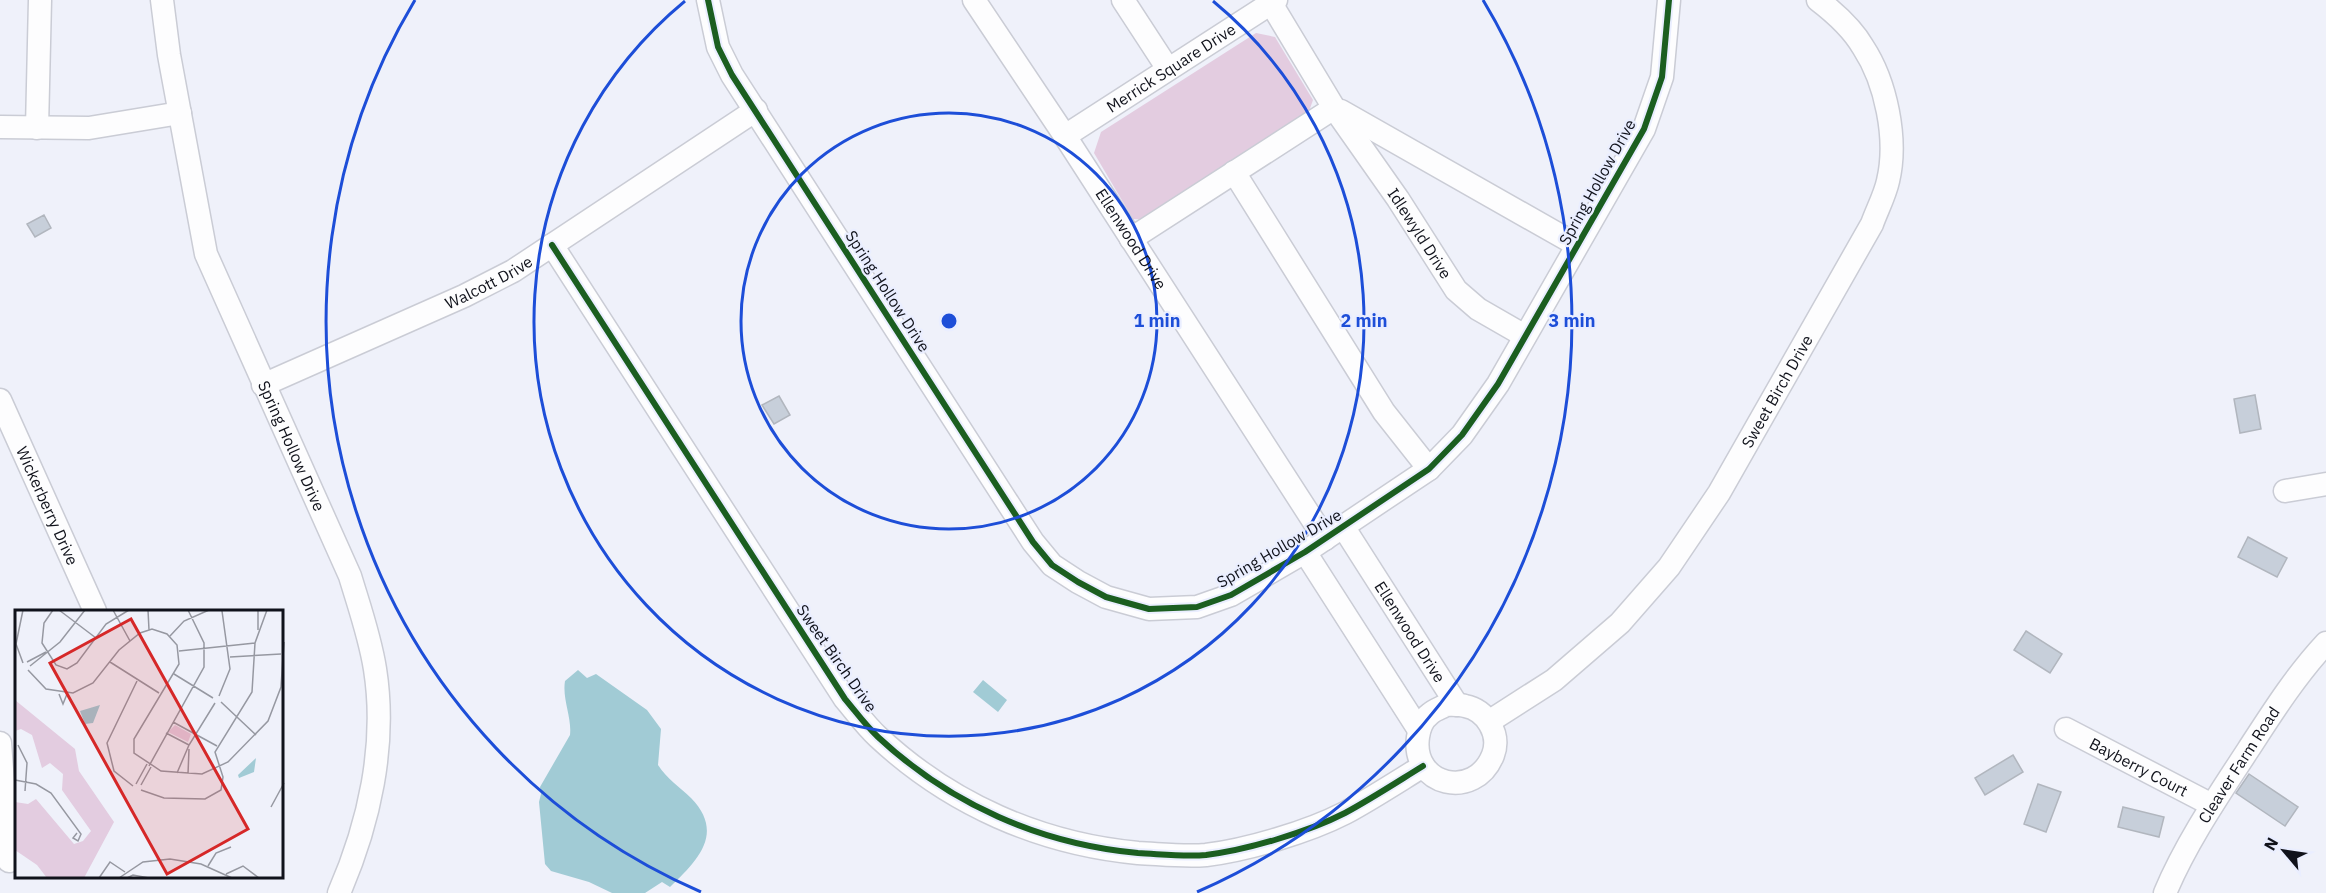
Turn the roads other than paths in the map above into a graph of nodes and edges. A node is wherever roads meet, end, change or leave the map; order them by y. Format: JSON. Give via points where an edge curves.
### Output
{"nodes":[{"id":1,"x":40,"y":0,"type":"edge"},
{"id":2,"x":162,"y":0,"type":"edge"},
{"id":3,"x":708,"y":0,"type":"edge"},
{"id":4,"x":974,"y":0,"type":"edge"},
{"id":5,"x":1123,"y":0,"type":"edge"},
{"id":6,"x":1669,"y":0,"type":"edge"},
{"id":7,"x":1818,"y":0,"type":"edge"},
{"id":8,"x":1272,"y":1,"type":"edge"},
{"id":9,"x":1168,"y":69,"type":"junction"},
{"id":10,"x":1334,"y":108,"type":"junction"},
{"id":11,"x":756,"y":110,"type":"junction"},
{"id":12,"x":180,"y":113,"type":"junction"},
{"id":13,"x":0,"y":127,"type":"edge"},
{"id":14,"x":37,"y":128,"type":"junction"},
{"id":15,"x":1065,"y":136,"type":"junction"},
{"id":16,"x":1234,"y":172,"type":"junction"},
{"id":17,"x":1131,"y":239,"type":"junction"},
{"id":18,"x":1577,"y":245,"type":"junction"},
{"id":19,"x":552,"y":246,"type":"junction"},
{"id":20,"x":1525,"y":336,"type":"junction"},
{"id":21,"x":263,"y":385,"type":"junction"},
{"id":22,"x":0,"y":400,"type":"edge"},
{"id":23,"x":1429,"y":469,"type":"junction"},
{"id":24,"x":2326,"y":484,"type":"edge"},
{"id":25,"x":2285,"y":491,"type":"dead end"},
{"id":26,"x":1334,"y":533,"type":"junction"},
{"id":27,"x":1305,"y":552,"type":"junction"},
{"id":28,"x":95,"y":610,"type":"edge"},
{"id":29,"x":2326,"y":643,"type":"edge"},
{"id":30,"x":1457,"y":705,"type":"junction"},
{"id":31,"x":1490,"y":721,"type":"junction"},
{"id":32,"x":2066,"y":729,"type":"dead end"},
{"id":33,"x":1419,"y":730,"type":"junction"},
{"id":34,"x":0,"y":743,"type":"edge"},
{"id":35,"x":1423,"y":766,"type":"junction"},
{"id":36,"x":2212,"y":805,"type":"junction"},
{"id":37,"x":8,"y":861,"type":"edge"},
{"id":38,"x":339,"y":893,"type":"edge"},
{"id":39,"x":2165,"y":893,"type":"edge"}],
"edges":[{"from":1,"to":14,"type":"street"},
{"from":2,"to":12,"type":"street","name":"Spring Hollow Drive"},
{"from":3,"to":11,"type":"street","name":"Spring Hollow Drive","via":[[718,47]]},
{"from":4,"to":15,"type":"street","name":"Ellenwood Drive"},
{"from":5,"to":9,"type":"street"},
{"from":6,"to":18,"type":"street","name":"Spring Hollow Drive","via":[[1662,77],[1644,129]]},
{"from":7,"to":31,"type":"street","name":"Sweet Birch Drive","via":[[1838,15],[1864,47],[1884,91],[1891,140],[1888,181],[1872,224],[1719,493],[1669,567],[1620,623],[1554,680]]},
{"from":8,"to":9,"type":"street","name":"Merrick Square Drive"},
{"from":8,"to":10,"type":"street","name":"Idlewyld Drive"},
{"from":9,"to":15,"type":"street","name":"Merrick Square Drive"},
{"from":10,"to":16,"type":"street"},
{"from":10,"to":18,"type":"street","name":"Idlewyld Drive"},
{"from":10,"to":20,"type":"street","name":"Idlewyld Drive","via":[[1456,290],[1478,309]]},
{"from":11,"to":19,"type":"street","name":"Walcott Drive"},
{"from":11,"to":27,"type":"street","name":"Spring Hollow Drive","via":[[1033,542],[1052,565],[1107,597],[1149,609],[1197,607],[1231,595]]},
{"from":12,"to":14,"type":"street","via":[[89,128]]},
{"from":12,"to":21,"type":"street","name":"Spring Hollow Drive","via":[[206,254]]},
{"from":13,"to":14,"type":"street"},
{"from":15,"to":17,"type":"street","name":"Ellenwood Drive"},
{"from":16,"to":17,"type":"street"},
{"from":16,"to":23,"type":"street","via":[[1384,412]]},
{"from":17,"to":26,"type":"street","name":"Ellenwood Drive"},
{"from":18,"to":20,"type":"street","name":"Spring Hollow Drive"},
{"from":19,"to":21,"type":"street","name":"Walcott Drive","via":[[464,296]]},
{"from":19,"to":35,"type":"street","name":"Sweet Birch Drive","via":[[845,699],[876,735],[940,786],[981,810],[1035,832],[1088,846],[1149,854],[1205,855],[1252,846],[1343,814]]},
{"from":20,"to":23,"type":"street","name":"Spring Hollow Drive","via":[[1462,435]]},
{"from":21,"to":38,"type":"street","name":"Spring Hollow Drive","via":[[350,576],[375,669],[379,713],[370,800]]},
{"from":22,"to":28,"type":"street","name":"Wickerberry Drive"},
{"from":23,"to":26,"type":"street","name":"Spring Hollow Drive"},
{"from":24,"to":25,"type":"street"},
{"from":26,"to":27,"type":"street","name":"Spring Hollow Drive"},
{"from":26,"to":30,"type":"street","name":"Ellenwood Drive"},
{"from":27,"to":33,"type":"street"},
{"from":29,"to":36,"type":"street","name":"Cleaver Farm Road","via":[[2273,712]]},
{"from":30,"to":31,"type":"street","via":[[1465,705]]},
{"from":30,"to":33,"type":"street","via":[[1446,705],[1430,714]]},
{"from":31,"to":35,"type":"street","via":[[1495,749],[1488,767],[1473,779],[1455,784],[1437,779]]},
{"from":32,"to":36,"type":"street","name":"Bayberry Court"},
{"from":33,"to":35,"type":"street","via":[[1416,748]]},
{"from":34,"to":37,"type":"street"},
{"from":36,"to":39,"type":"street","name":"Cleaver Farm Road"}]}
